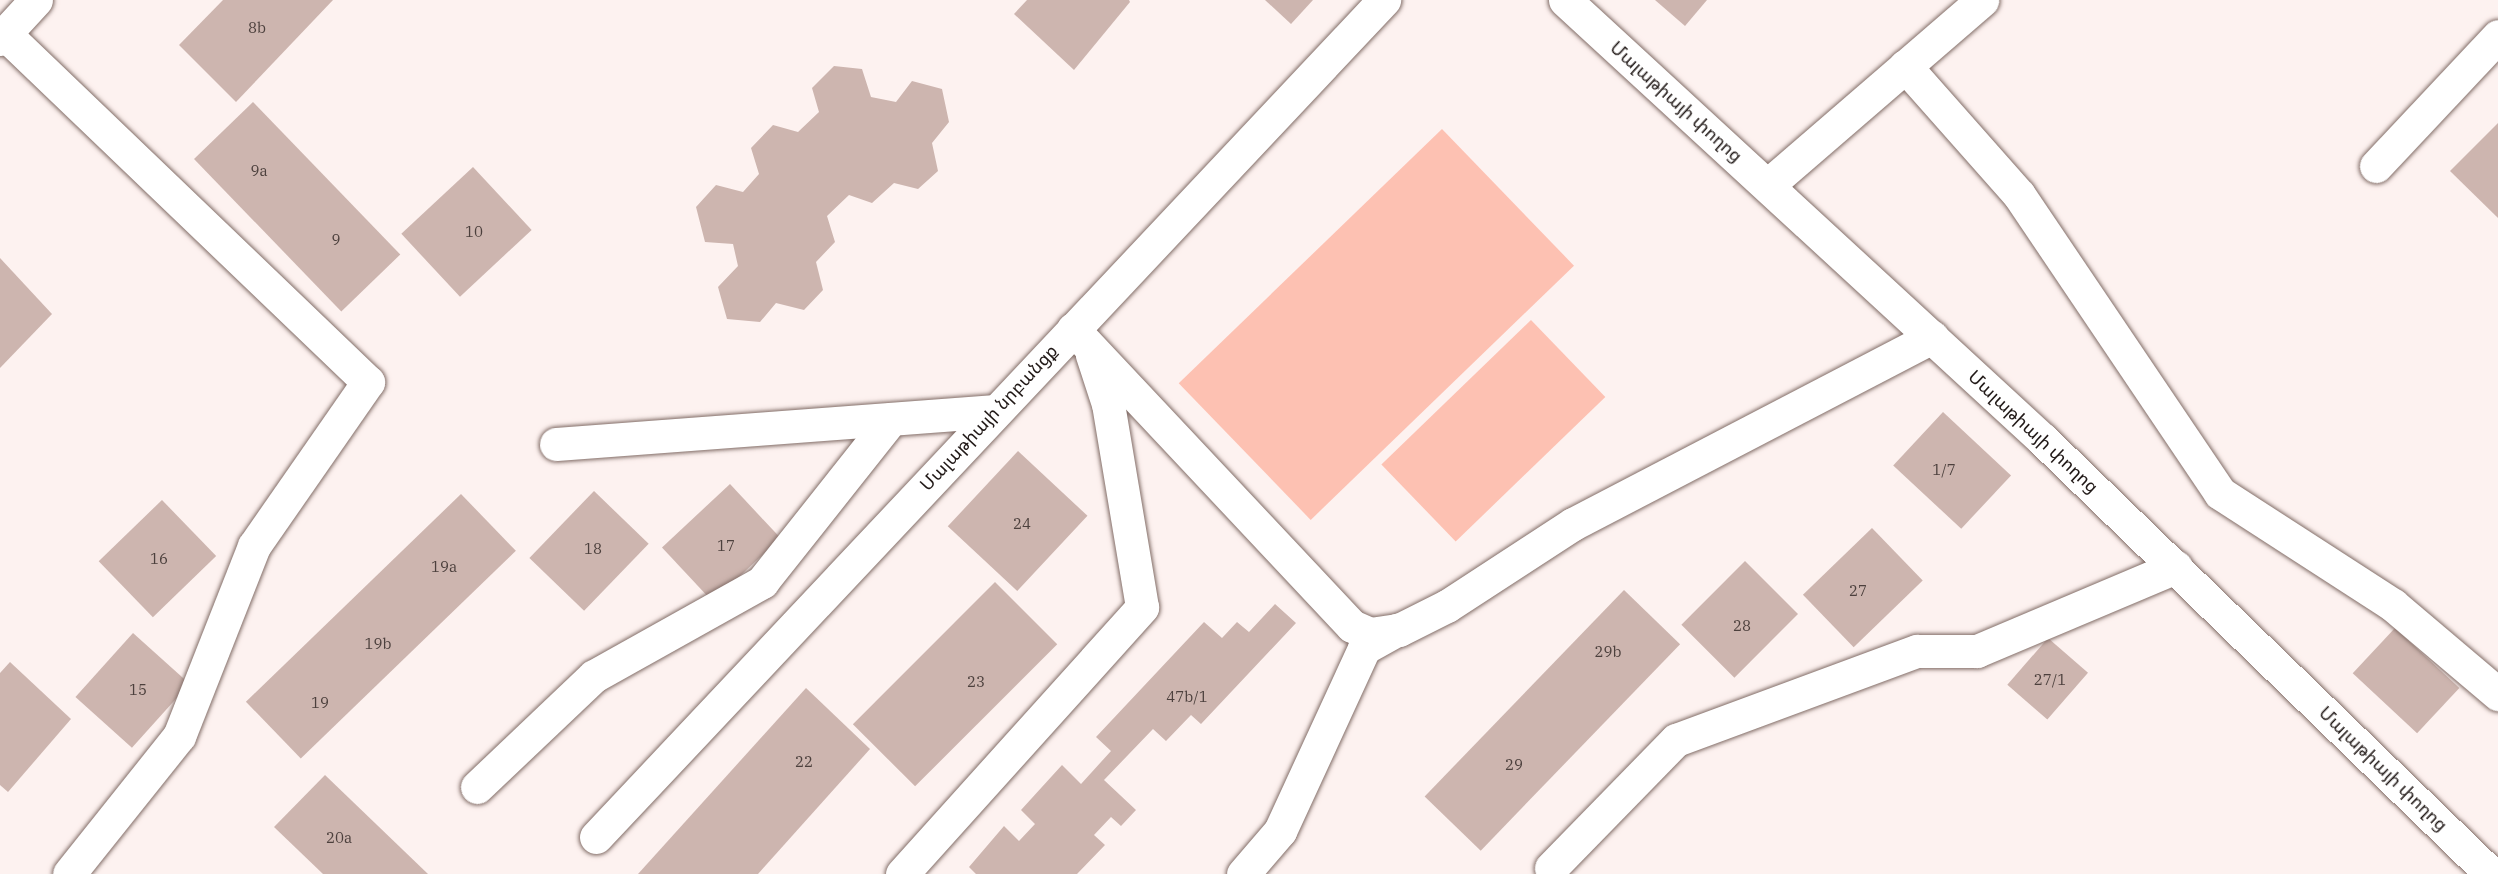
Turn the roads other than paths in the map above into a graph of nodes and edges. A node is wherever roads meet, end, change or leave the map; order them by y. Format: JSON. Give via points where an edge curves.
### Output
{"nodes":[{"id":1,"x":36,"y":0,"type":"edge"},
{"id":2,"x":1384,"y":0,"type":"edge"},
{"id":3,"x":1565,"y":0,"type":"edge"},
{"id":4,"x":1982,"y":0,"type":"edge"},
{"id":5,"x":2498,"y":36,"type":"edge"},
{"id":6,"x":2,"y":37,"type":"edge"},
{"id":7,"x":1905,"y":66,"type":"junction"},
{"id":8,"x":2376,"y":166,"type":"dead end"},
{"id":9,"x":1767,"y":185,"type":"junction"},
{"id":10,"x":1932,"y":337,"type":"junction"},
{"id":11,"x":1081,"y":338,"type":"junction"},
{"id":12,"x":996,"y":411,"type":"junction"},
{"id":13,"x":891,"y":419,"type":"junction"},
{"id":14,"x":556,"y":444,"type":"dead end"},
{"id":15,"x":2176,"y":567,"type":"junction"},
{"id":16,"x":1399,"y":630,"type":"junction"},
{"id":17,"x":2498,"y":694,"type":"edge"},
{"id":18,"x":477,"y":787,"type":"dead end"},
{"id":19,"x":596,"y":837,"type":"dead end"},
{"id":20,"x":1551,"y":868,"type":"dead end"},
{"id":21,"x":69,"y":874,"type":"edge"},
{"id":22,"x":902,"y":874,"type":"edge"},
{"id":23,"x":1243,"y":874,"type":"edge"},
{"id":24,"x":2491,"y":874,"type":"edge"}],
"edges":[{"from":1,"to":6,"type":"street"},
{"from":2,"to":11,"type":"street","name":"Մալաթիայի նրբանցք"},
{"from":3,"to":9,"type":"street","name":"Մալաթիայի փողոց"},
{"from":4,"to":7,"type":"street"},
{"from":5,"to":8,"type":"street"},
{"from":6,"to":21,"type":"street","via":[[368,382],[254,546],[179,735]]},
{"from":7,"to":9,"type":"street"},
{"from":7,"to":17,"type":"street","via":[[2019,195],[2220,493],[2393,605]]},
{"from":9,"to":10,"type":"street","name":"Մալաթիայի փողոց"},
{"from":10,"to":15,"type":"street","name":"Մալաթիայի փողոց"},
{"from":10,"to":16,"type":"street","via":[[1573,524],[1447,606]]},
{"from":11,"to":12,"type":"street","name":"Մալաթիայի նրբանցք"},
{"from":11,"to":16,"type":"street","via":[[1352,626],[1370,634]]},
{"from":11,"to":22,"type":"street","via":[[1108,404],[1142,607]]},
{"from":12,"to":13,"type":"street"},
{"from":12,"to":19,"type":"street","name":"Մալաթիայի նրբանցք"},
{"from":13,"to":14,"type":"street"},
{"from":13,"to":18,"type":"street","via":[[762,582],[594,676]]},
{"from":15,"to":20,"type":"street","via":[[1977,651],[1917,651],[1676,740]]},
{"from":15,"to":24,"type":"street","name":"Մալաթիայի փողոց"},
{"from":16,"to":23,"type":"street","via":[[1364,648],[1280,831]]}]}
